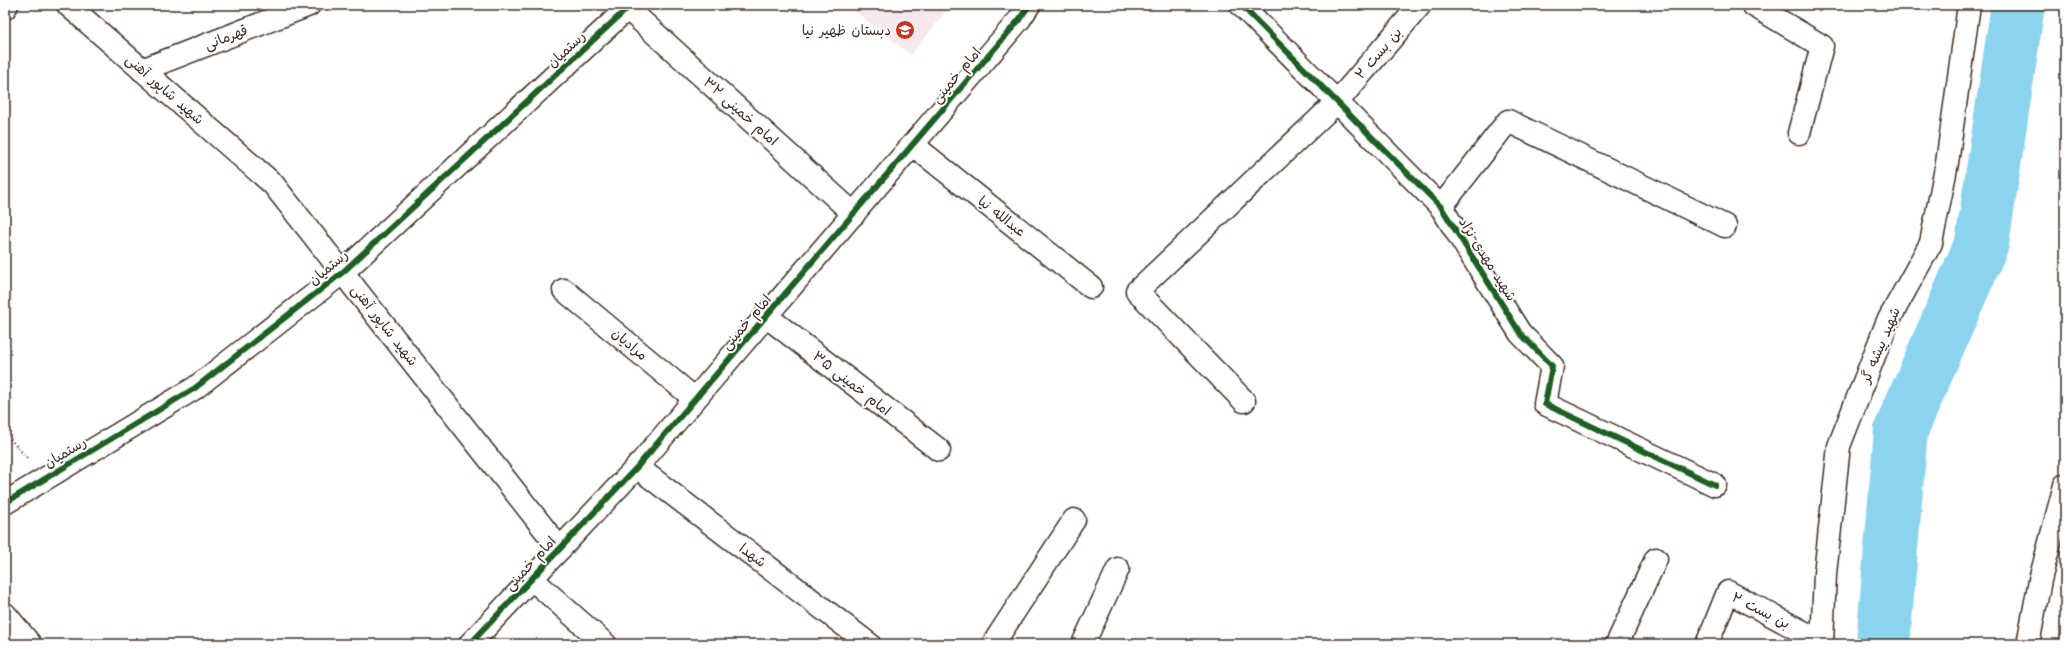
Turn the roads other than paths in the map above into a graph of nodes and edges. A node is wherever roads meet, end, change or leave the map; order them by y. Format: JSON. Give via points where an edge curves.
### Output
{"nodes":[{"id":1,"x":7,"y":5,"type":"edge"},
{"id":2,"x":68,"y":5,"type":"edge"},
{"id":3,"x":309,"y":5,"type":"edge"},
{"id":4,"x":1029,"y":5,"type":"edge"},
{"id":5,"x":1241,"y":5,"type":"edge"},
{"id":6,"x":1420,"y":5,"type":"edge"},
{"id":7,"x":1753,"y":5,"type":"edge"},
{"id":8,"x":1970,"y":5,"type":"edge"},
{"id":9,"x":629,"y":7,"type":"edge"},
{"id":10,"x":5,"y":8,"type":"edge"},
{"id":11,"x":142,"y":70,"type":"junction"},
{"id":12,"x":1337,"y":102,"type":"junction"},
{"id":13,"x":1799,"y":133,"type":"dead end"},
{"id":14,"x":912,"y":145,"type":"junction"},
{"id":15,"x":1441,"y":207,"type":"junction"},
{"id":16,"x":854,"y":214,"type":"junction"},
{"id":17,"x":1725,"y":226,"type":"dead end"},
{"id":18,"x":343,"y":272,"type":"junction"},
{"id":19,"x":1092,"y":287,"type":"dead end"},
{"id":20,"x":564,"y":290,"type":"dead end"},
{"id":21,"x":766,"y":316,"type":"junction"},
{"id":22,"x":695,"y":399,"type":"junction"},
{"id":23,"x":1244,"y":401,"type":"dead end"},
{"id":24,"x":939,"y":450,"type":"dead end"},
{"id":25,"x":637,"y":467,"type":"junction"},
{"id":26,"x":1715,"y":485,"type":"dead end"},
{"id":27,"x":2065,"y":485,"type":"edge"},
{"id":28,"x":5,"y":503,"type":"edge"},
{"id":29,"x":1074,"y":520,"type":"dead end"},
{"id":30,"x":560,"y":549,"type":"junction"},
{"id":31,"x":1656,"y":559,"type":"dead end"},
{"id":32,"x":1118,"y":569,"type":"dead end"},
{"id":33,"x":532,"y":579,"type":"junction"},
{"id":34,"x":5,"y":614,"type":"edge"},
{"id":35,"x":1822,"y":643,"type":"edge"},
{"id":36,"x":30,"y":644,"type":"edge"},
{"id":37,"x":470,"y":644,"type":"edge"},
{"id":38,"x":605,"y":644,"type":"edge"},
{"id":39,"x":869,"y":644,"type":"edge"},
{"id":40,"x":993,"y":644,"type":"edge"},
{"id":41,"x":1083,"y":644,"type":"edge"},
{"id":42,"x":1617,"y":644,"type":"edge"},
{"id":43,"x":1708,"y":644,"type":"edge"},
{"id":44,"x":2028,"y":644,"type":"edge"}],
"edges":[{"from":1,"to":10,"type":"street"},
{"from":2,"to":11,"type":"street","name":"شهید شاپور آهنی"},
{"from":3,"to":11,"type":"street","name":"قهرمانی"},
{"from":4,"to":14,"type":"street","name":"امام خمینی"},
{"from":5,"to":12,"type":"street","name":"شهید مهدی نژاد"},
{"from":6,"to":12,"type":"street","name":"بن بست ۲"},
{"from":7,"to":13,"type":"street","via":[[1822,46]]},
{"from":8,"to":35,"type":"street","name":"شهید پیشه گر","via":[[1947,164],[1931,243],[1886,323],[1839,446],[1825,574]]},
{"from":9,"to":16,"type":"street","name":"امام خمینی ۳۲"},
{"from":9,"to":18,"type":"street","name":"رستمیان"},
{"from":11,"to":18,"type":"street","name":"شهید شاپور آهنی","via":[[273,184]]},
{"from":12,"to":15,"type":"street","name":"شهید مهدی نژاد"},
{"from":12,"to":23,"type":"street","via":[[1137,291]]},
{"from":14,"to":16,"type":"street","name":"امام خمینی"},
{"from":14,"to":19,"type":"street","name":"عبدالله نیا"},
{"from":15,"to":17,"type":"street","via":[[1508,121]]},
{"from":15,"to":26,"type":"street","name":"شهید مهدی نژاد","via":[[1520,333],[1552,366],[1545,404]]},
{"from":16,"to":21,"type":"street","name":"امام خمینی"},
{"from":18,"to":28,"type":"street","name":"رستمیان","via":[[195,388]]},
{"from":18,"to":30,"type":"street","name":"شهید شاپور آهنی"},
{"from":20,"to":22,"type":"street","name":"مرادیان"},
{"from":21,"to":22,"type":"street","name":"امام خمینی"},
{"from":21,"to":24,"type":"street","name":"امام خمینی ۳۵"},
{"from":22,"to":25,"type":"street","name":"امام خمینی"},
{"from":25,"to":30,"type":"street","name":"امام خمینی"},
{"from":25,"to":39,"type":"street","name":"شهدا"},
{"from":27,"to":44,"type":"street","via":[[2040,580]]},
{"from":29,"to":40,"type":"street"},
{"from":30,"to":33,"type":"street","name":"امام خمینی"},
{"from":31,"to":42,"type":"street"},
{"from":32,"to":41,"type":"street"},
{"from":33,"to":37,"type":"street","name":"امام خمینی"},
{"from":33,"to":38,"type":"street"},
{"from":34,"to":36,"type":"street"},
{"from":35,"to":43,"type":"street","name":"بن بست ۲","via":[[1728,592]]}]}
